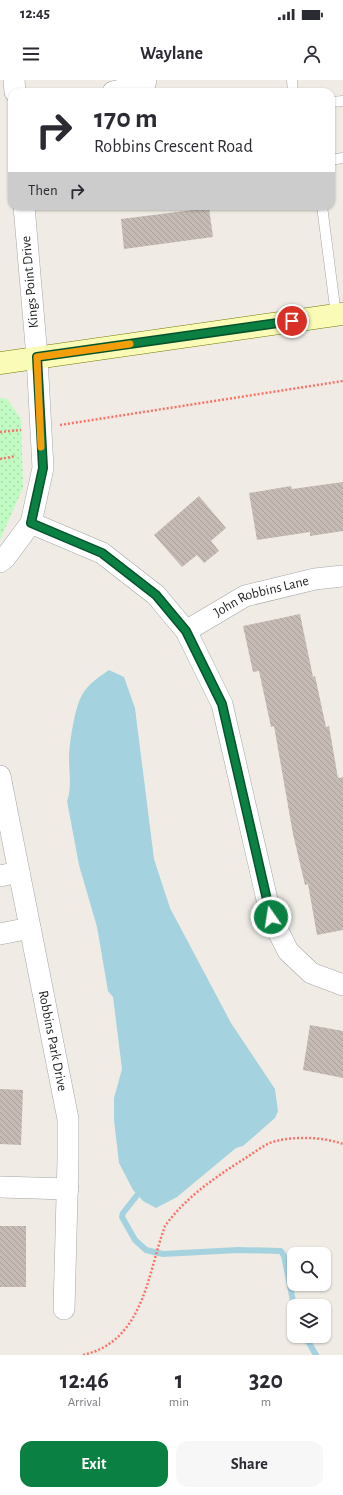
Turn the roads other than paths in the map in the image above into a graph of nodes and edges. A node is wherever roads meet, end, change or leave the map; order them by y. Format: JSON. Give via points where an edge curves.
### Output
{"nodes":[{"id":1,"x":146,"y":80,"type":"edge"},
{"id":2,"x":129,"y":88,"type":"edge"},
{"id":3,"x":24,"y":210,"type":"edge"},
{"id":4,"x":323,"y":210,"type":"edge"},
{"id":5,"x":340,"y":315,"type":"edge"},
{"id":6,"x":37,"y":357,"type":"junction"},
{"id":7,"x":0,"y":363,"type":"edge"},
{"id":8,"x":31,"y":523,"type":"junction"},
{"id":9,"x":0,"y":562,"type":"edge"},
{"id":10,"x":343,"y":576,"type":"edge"},
{"id":11,"x":186,"y":631,"type":"junction"},
{"id":12,"x":0,"y":776,"type":"edge"},
{"id":13,"x":10,"y":874,"type":"edge"},
{"id":14,"x":30,"y":928,"type":"junction"},
{"id":15,"x":0,"y":934,"type":"edge"},
{"id":16,"x":343,"y":985,"type":"edge"},
{"id":17,"x":0,"y":1187,"type":"edge"},
{"id":18,"x":68,"y":1189,"type":"junction"},
{"id":19,"x":64,"y":1309,"type":"dead end"}],
"edges":[{"from":1,"to":2,"type":"street","via":[[145,84]]},
{"from":3,"to":6,"type":"street","name":"Kings Point Drive"},
{"from":4,"to":5,"type":"lane"},
{"from":5,"to":6,"type":"main road"},
{"from":6,"to":7,"type":"main road"},
{"from":6,"to":8,"type":"street","name":"Kings Point Drive","via":[[43,468]]},
{"from":8,"to":9,"type":"street"},
{"from":8,"to":11,"type":"street","via":[[102,553],[156,595]]},
{"from":10,"to":11,"type":"street","name":"John Robbins Lane","via":[[315,579],[245,596]]},
{"from":11,"to":16,"type":"street","via":[[222,704],[271,917],[288,951],[311,972]]},
{"from":12,"to":13,"type":"street","name":"Robbins Park Drive"},
{"from":13,"to":14,"type":"street","name":"Robbins Park Drive"},
{"from":14,"to":15,"type":"street"},
{"from":14,"to":18,"type":"street","name":"Robbins Park Drive","via":[[68,1119]]},
{"from":17,"to":18,"type":"street"},
{"from":18,"to":19,"type":"street","name":"Robbins Park Drive"}]}
